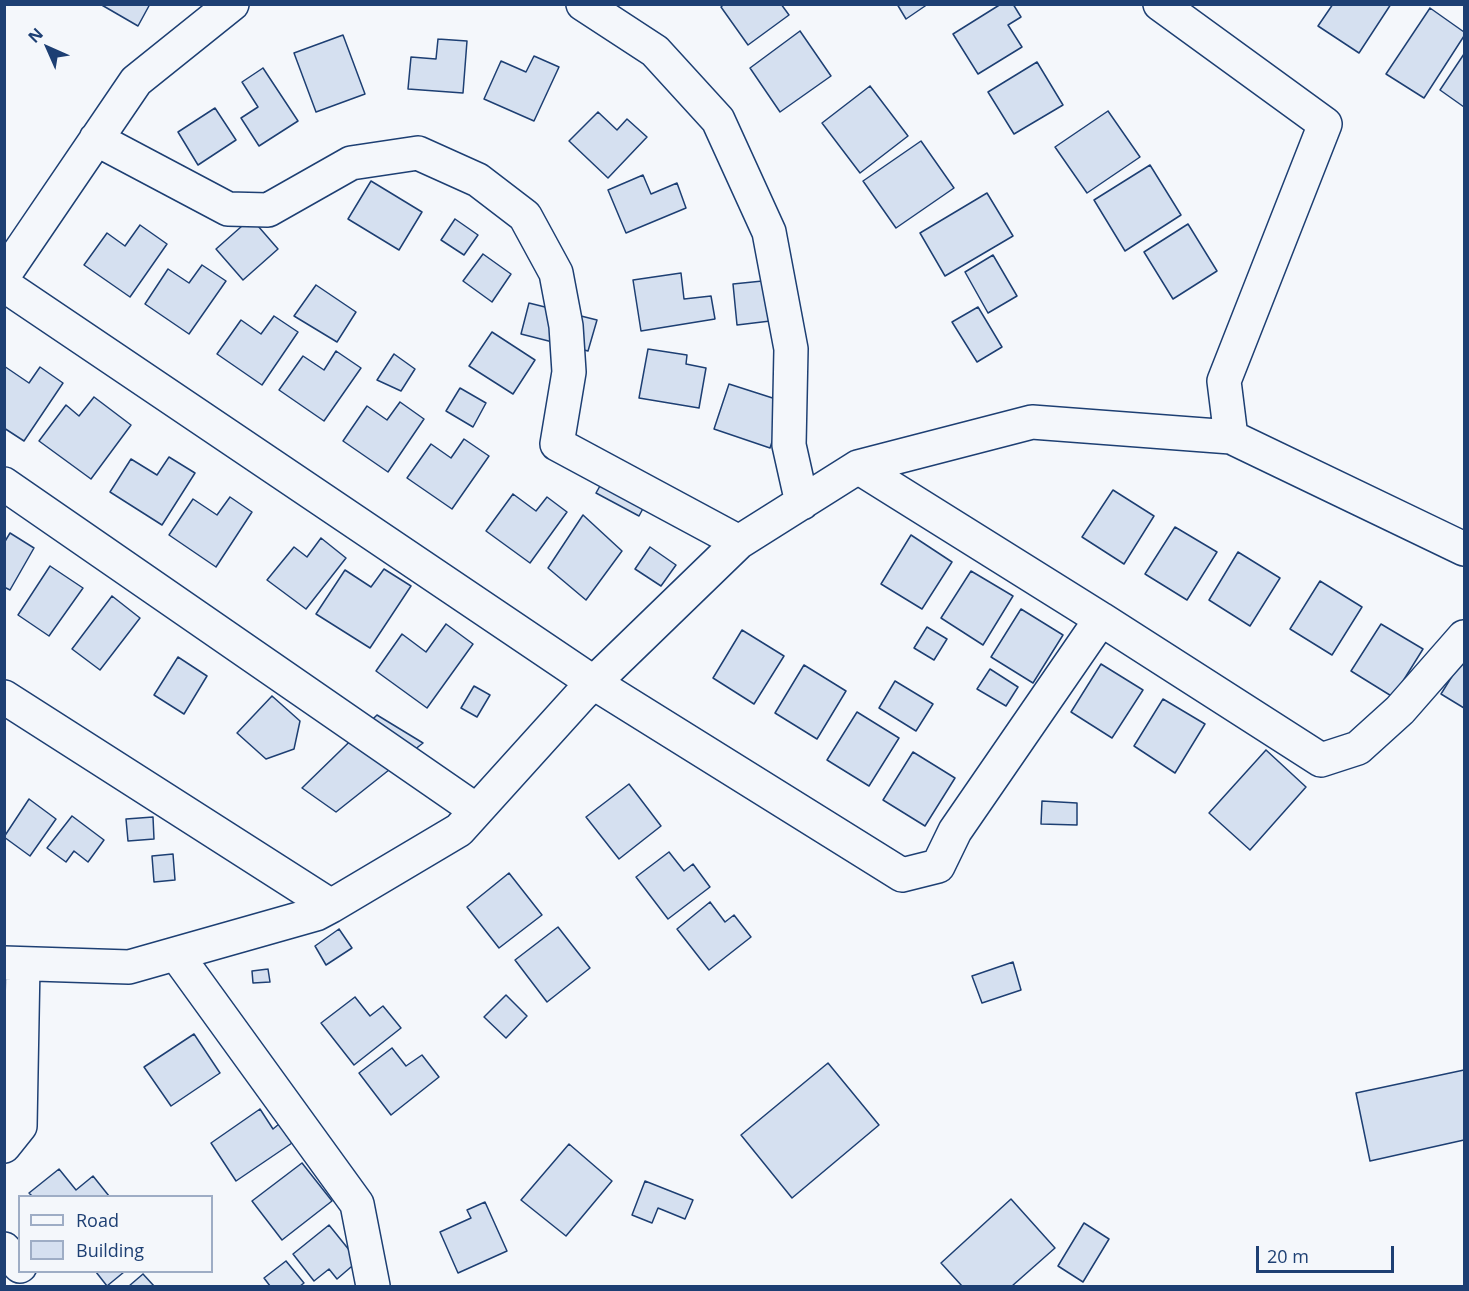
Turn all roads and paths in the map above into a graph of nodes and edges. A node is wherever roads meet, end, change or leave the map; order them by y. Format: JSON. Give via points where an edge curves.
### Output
{"nodes":[{"id":1,"x":232,"y":4,"type":"edge"},
{"id":2,"x":583,"y":4,"type":"edge"},
{"id":3,"x":1160,"y":4,"type":"edge"},
{"id":4,"x":96,"y":139,"type":"junction"},
{"id":5,"x":4,"y":275,"type":"edge"},
{"id":6,"x":4,"y":285,"type":"edge"},
{"id":7,"x":1231,"y":437,"type":"junction"},
{"id":8,"x":858,"y":467,"type":"junction"},
{"id":9,"x":4,"y":484,"type":"edge"},
{"id":10,"x":802,"y":503,"type":"junction"},
{"id":11,"x":739,"y":542,"type":"junction"},
{"id":12,"x":1464,"y":549,"type":"edge"},
{"id":13,"x":1101,"y":619,"type":"junction"},
{"id":14,"x":1464,"y":637,"type":"edge"},
{"id":15,"x":594,"y":683,"type":"junction"},
{"id":16,"x":4,"y":697,"type":"edge"},
{"id":17,"x":476,"y":810,"type":"junction"},
{"id":18,"x":331,"y":906,"type":"junction"},
{"id":19,"x":176,"y":954,"type":"junction"},
{"id":20,"x":14,"y":963,"type":"edge"},
{"id":21,"x":4,"y":1146,"type":"edge"},
{"id":22,"x":4,"y":1249,"type":"edge"},
{"id":23,"x":18,"y":1264,"type":"edge"},
{"id":24,"x":25,"y":1273,"type":"edge"},
{"id":25,"x":36,"y":1287,"type":"edge"},
{"id":26,"x":373,"y":1287,"type":"edge"}],
"edges":[{"from":1,"to":4,"type":"street","via":[[136,81]]},
{"from":2,"to":10,"type":"street","via":[[655,51],[718,120],[769,232],[791,349],[789,444]]},
{"from":3,"to":7,"type":"street","via":[[1324,123],[1224,381]]},
{"from":4,"to":5,"type":"street"},
{"from":4,"to":11,"type":"street","via":[[228,210],[268,210],[351,163],[418,153],[478,180],[525,216],[556,273],[566,326],[569,372],[557,444]]},
{"from":6,"to":15,"type":"street"},
{"from":7,"to":8,"type":"street","via":[[1032,422]]},
{"from":7,"to":12,"type":"street"},
{"from":8,"to":10,"type":"street"},
{"from":8,"to":13,"type":"street"},
{"from":9,"to":17,"type":"street"},
{"from":10,"to":11,"type":"street"},
{"from":11,"to":15,"type":"street"},
{"from":13,"to":14,"type":"street","via":[[1321,760],[1358,748],[1400,710]]},
{"from":13,"to":15,"type":"street","via":[[956,831],[938,866],[902,875]]},
{"from":15,"to":17,"type":"street"},
{"from":16,"to":18,"type":"street"},
{"from":17,"to":18,"type":"street","via":[[459,830]]},
{"from":18,"to":19,"type":"street","via":[[316,914]]},
{"from":19,"to":20,"type":"street","via":[[129,967]]},
{"from":19,"to":26,"type":"street","via":[[357,1204]]},
{"from":20,"to":21,"type":"street","via":[[20,1126]]},
{"from":22,"to":23,"type":"street"},
{"from":24,"to":25,"type":"street"}]}
